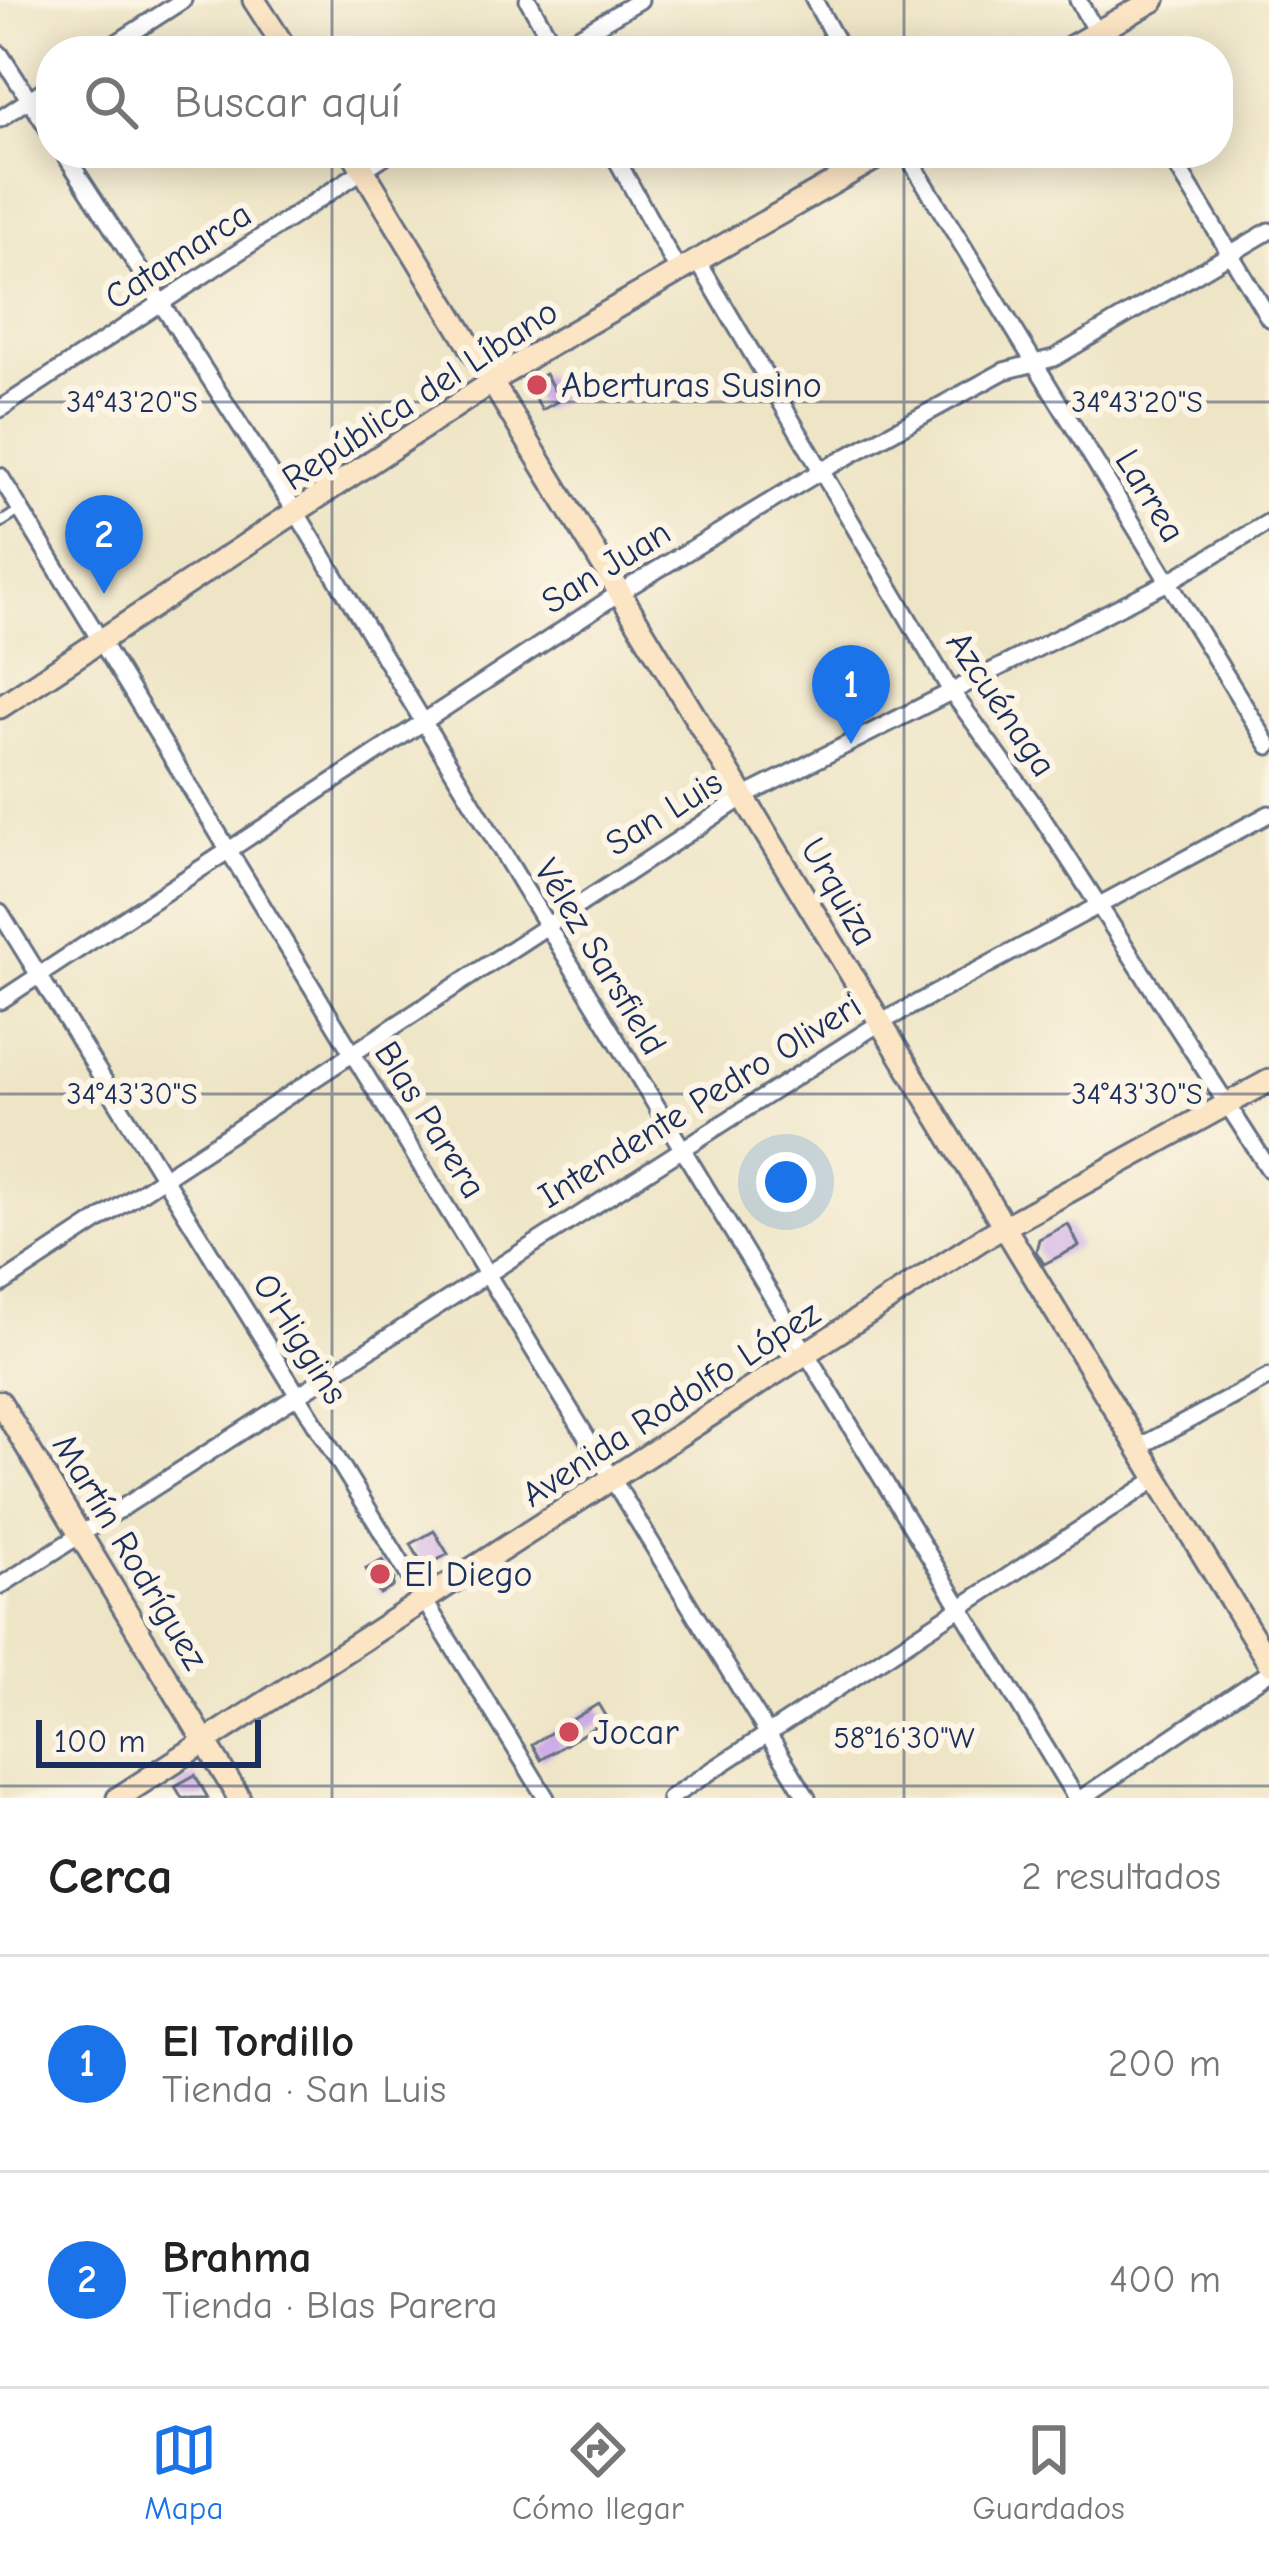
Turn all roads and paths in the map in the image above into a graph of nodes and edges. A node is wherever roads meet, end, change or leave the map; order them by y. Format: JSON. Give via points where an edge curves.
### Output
{"nodes":[{"id":1,"x":183,"y":0,"type":"edge"},
{"id":2,"x":254,"y":0,"type":"edge"},
{"id":3,"x":528,"y":0,"type":"edge"},
{"id":4,"x":640,"y":0,"type":"edge"},
{"id":5,"x":814,"y":0,"type":"edge"},
{"id":6,"x":1078,"y":0,"type":"edge"},
{"id":7,"x":1154,"y":0,"type":"edge"},
{"id":8,"x":127,"y":36,"type":"edge"},
{"id":9,"x":277,"y":36,"type":"edge"},
{"id":10,"x":548,"y":36,"type":"edge"},
{"id":11,"x":580,"y":36,"type":"edge"},
{"id":12,"x":834,"y":36,"type":"edge"},
{"id":13,"x":1098,"y":36,"type":"edge"},
{"id":14,"x":1109,"y":36,"type":"edge"},
{"id":15,"x":0,"y":54,"type":"edge"},
{"id":16,"x":36,"y":96,"type":"edge"},
{"id":17,"x":29,"y":100,"type":"junction"},
{"id":18,"x":36,"y":110,"type":"edge"},
{"id":19,"x":0,"y":119,"type":"edge"},
{"id":20,"x":74,"y":168,"type":"edge"},
{"id":21,"x":348,"y":168,"type":"edge"},
{"id":22,"x":362,"y":168,"type":"edge"},
{"id":23,"x":624,"y":168,"type":"edge"},
{"id":24,"x":859,"y":168,"type":"edge"},
{"id":25,"x":915,"y":168,"type":"edge"},
{"id":26,"x":1177,"y":168,"type":"edge"},
{"id":27,"x":1269,"y":231,"type":"edge"},
{"id":28,"x":1229,"y":254,"type":"junction"},
{"id":29,"x":689,"y":268,"type":"junction"},
{"id":30,"x":161,"y":303,"type":"junction"},
{"id":31,"x":1269,"y":318,"type":"edge"},
{"id":32,"x":1034,"y":364,"type":"junction"},
{"id":33,"x":497,"y":383,"type":"junction"},
{"id":34,"x":0,"y":409,"type":"edge"},
{"id":35,"x":821,"y":471,"type":"junction"},
{"id":36,"x":0,"y":476,"type":"edge"},
{"id":37,"x":21,"y":510,"type":"junction"},
{"id":38,"x":298,"y":515,"type":"junction"},
{"id":39,"x":1269,"y":522,"type":"edge"},
{"id":40,"x":0,"y":524,"type":"edge"},
{"id":41,"x":1168,"y":582,"type":"junction"},
{"id":42,"x":622,"y":591,"type":"junction"},
{"id":43,"x":104,"y":639,"type":"junction"},
{"id":44,"x":951,"y":691,"type":"junction"},
{"id":45,"x":0,"y":707,"type":"edge"},
{"id":46,"x":422,"y":720,"type":"junction"},
{"id":47,"x":1269,"y":746,"type":"edge"},
{"id":48,"x":746,"y":796,"type":"junction"},
{"id":49,"x":1269,"y":814,"type":"edge"},
{"id":50,"x":232,"y":850,"type":"junction"},
{"id":51,"x":1097,"y":906,"type":"junction"},
{"id":52,"x":0,"y":912,"type":"edge"},
{"id":53,"x":545,"y":924,"type":"junction"},
{"id":54,"x":40,"y":976,"type":"junction"},
{"id":55,"x":0,"y":1001,"type":"edge"},
{"id":56,"x":878,"y":1024,"type":"junction"},
{"id":57,"x":352,"y":1053,"type":"junction"},
{"id":58,"x":1269,"y":1081,"type":"edge"},
{"id":59,"x":1230,"y":1103,"type":"junction"},
{"id":60,"x":680,"y":1148,"type":"junction"},
{"id":61,"x":1269,"y":1169,"type":"edge"},
{"id":62,"x":164,"y":1177,"type":"junction"},
{"id":63,"x":1001,"y":1229,"type":"junction"},
{"id":64,"x":489,"y":1270,"type":"junction"},
{"id":65,"x":0,"y":1285,"type":"edge"},
{"id":66,"x":806,"y":1356,"type":"junction"},
{"id":67,"x":1269,"y":1377,"type":"edge"},
{"id":68,"x":299,"y":1395,"type":"junction"},
{"id":69,"x":0,"y":1402,"type":"edge"},
{"id":70,"x":1137,"y":1448,"type":"junction"},
{"id":71,"x":616,"y":1478,"type":"junction"},
{"id":72,"x":1155,"y":1480,"type":"junction"},
{"id":73,"x":82,"y":1535,"type":"junction"},
{"id":74,"x":0,"y":1586,"type":"edge"},
{"id":75,"x":428,"y":1602,"type":"junction"},
{"id":76,"x":959,"y":1608,"type":"junction"},
{"id":77,"x":1269,"y":1668,"type":"edge"},
{"id":78,"x":767,"y":1733,"type":"junction"},
{"id":79,"x":206,"y":1743,"type":"junction"},
{"id":80,"x":118,"y":1798,"type":"edge"},
{"id":81,"x":239,"y":1798,"type":"edge"},
{"id":82,"x":546,"y":1798,"type":"edge"},
{"id":83,"x":670,"y":1798,"type":"edge"},
{"id":84,"x":807,"y":1798,"type":"edge"},
{"id":85,"x":1079,"y":1798,"type":"edge"}],
"edges":[{"from":1,"to":8,"type":"street"},
{"from":2,"to":9,"type":"street"},
{"from":3,"to":10,"type":"street"},
{"from":4,"to":11,"type":"street"},
{"from":5,"to":12,"type":"street"},
{"from":6,"to":13,"type":"street"},
{"from":7,"to":14,"type":"street"},
{"from":15,"to":17,"type":"street"},
{"from":16,"to":17,"type":"street"},
{"from":17,"to":18,"type":"street"},
{"from":17,"to":19,"type":"street"},
{"from":20,"to":30,"type":"street","name":"Vélez Sarsfield"},
{"from":21,"to":30,"type":"street","name":"Catamarca"},
{"from":22,"to":33,"type":"street","name":"Urquiza"},
{"from":23,"to":29,"type":"street","name":"Azcuénaga"},
{"from":24,"to":29,"type":"street","name":"República del Líbano"},
{"from":25,"to":32,"type":"street","name":"Larrea"},
{"from":26,"to":28,"type":"street"},
{"from":27,"to":28,"type":"street","name":"San Juan"},
{"from":28,"to":31,"type":"street"},
{"from":28,"to":32,"type":"street","name":"San Juan"},
{"from":29,"to":33,"type":"street","name":"República del Líbano"},
{"from":29,"to":35,"type":"street","name":"Azcuénaga"},
{"from":30,"to":34,"type":"street","name":"Catamarca"},
{"from":30,"to":38,"type":"street","name":"Vélez Sarsfield"},
{"from":32,"to":35,"type":"street","name":"San Juan","via":[[1004,371]]},
{"from":32,"to":41,"type":"street","name":"Larrea"},
{"from":33,"to":38,"type":"street","name":"República del Líbano"},
{"from":33,"to":42,"type":"street","name":"Urquiza"},
{"from":35,"to":42,"type":"street","name":"San Juan"},
{"from":35,"to":44,"type":"street","name":"Azcuénaga"},
{"from":36,"to":37,"type":"street","name":"Blas Parera"},
{"from":37,"to":40,"type":"lane"},
{"from":37,"to":43,"type":"street","name":"Blas Parera"},
{"from":38,"to":43,"type":"street","name":"República del Líbano"},
{"from":38,"to":46,"type":"street","name":"Vélez Sarsfield"},
{"from":39,"to":41,"type":"street","name":"San Luis"},
{"from":41,"to":44,"type":"street","name":"San Luis"},
{"from":41,"to":47,"type":"street","name":"Larrea"},
{"from":42,"to":46,"type":"street","name":"San Juan"},
{"from":42,"to":48,"type":"street","name":"Urquiza"},
{"from":43,"to":45,"type":"street","name":"República del Líbano"},
{"from":43,"to":50,"type":"street","name":"Blas Parera"},
{"from":44,"to":48,"type":"street","name":"San Luis"},
{"from":44,"to":51,"type":"street","name":"Azcuénaga"},
{"from":46,"to":50,"type":"street","name":"San Juan"},
{"from":46,"to":53,"type":"street","name":"Vélez Sarsfield"},
{"from":48,"to":53,"type":"street","name":"San Luis"},
{"from":48,"to":56,"type":"street","name":"Urquiza"},
{"from":49,"to":51,"type":"street","name":"Intendente Pedro Oliveri"},
{"from":50,"to":54,"type":"street","name":"San Juan"},
{"from":50,"to":57,"type":"street","name":"Blas Parera"},
{"from":51,"to":56,"type":"street","name":"Intendente Pedro Oliveri"},
{"from":51,"to":59,"type":"street","name":"Azcuénaga"},
{"from":52,"to":54,"type":"street","name":"O'Higgins"},
{"from":53,"to":57,"type":"street","name":"San Luis"},
{"from":53,"to":60,"type":"street","name":"Vélez Sarsfield"},
{"from":54,"to":55,"type":"street","name":"San Juan"},
{"from":54,"to":62,"type":"street","name":"O'Higgins"},
{"from":56,"to":60,"type":"street","name":"Intendente Pedro Oliveri"},
{"from":56,"to":63,"type":"street","name":"Urquiza"},
{"from":57,"to":62,"type":"street","name":"San Luis"},
{"from":57,"to":64,"type":"street","name":"Blas Parera"},
{"from":58,"to":59,"type":"street","name":"Avenida Rodolfo López"},
{"from":59,"to":61,"type":"street","name":"Azcuénaga"},
{"from":59,"to":63,"type":"street","name":"Avenida Rodolfo López"},
{"from":60,"to":64,"type":"street","name":"Intendente Pedro Oliveri"},
{"from":60,"to":66,"type":"street","name":"Vélez Sarsfield"},
{"from":62,"to":65,"type":"street","name":"San Luis"},
{"from":62,"to":68,"type":"street","name":"O'Higgins"},
{"from":63,"to":66,"type":"street","name":"Avenida Rodolfo López"},
{"from":63,"to":70,"type":"street","name":"Urquiza"},
{"from":64,"to":68,"type":"street","name":"Intendente Pedro Oliveri"},
{"from":64,"to":71,"type":"street","name":"Blas Parera"},
{"from":66,"to":71,"type":"street","name":"Avenida Rodolfo López"},
{"from":66,"to":76,"type":"street","name":"Vélez Sarsfield"},
{"from":67,"to":70,"type":"street"},
{"from":68,"to":73,"type":"street","name":"Intendente Pedro Oliveri"},
{"from":68,"to":75,"type":"street","name":"O'Higgins"},
{"from":69,"to":73,"type":"street","name":"Martín Rodríguez"},
{"from":70,"to":72,"type":"street","name":"Urquiza"},
{"from":71,"to":75,"type":"street","name":"Avenida Rodolfo López"},
{"from":71,"to":78,"type":"street","name":"Blas Parera"},
{"from":72,"to":76,"type":"street"},
{"from":72,"to":77,"type":"street","name":"Urquiza"},
{"from":73,"to":74,"type":"street","name":"Intendente Pedro Oliveri"},
{"from":73,"to":79,"type":"street","name":"Martín Rodríguez"},
{"from":75,"to":79,"type":"street","name":"Avenida Rodolfo López"},
{"from":75,"to":82,"type":"street","name":"O'Higgins"},
{"from":76,"to":78,"type":"street"},
{"from":76,"to":85,"type":"street","name":"Vélez Sarsfield"},
{"from":77,"to":85,"type":"street"},
{"from":78,"to":83,"type":"street"},
{"from":78,"to":84,"type":"street","name":"Blas Parera"},
{"from":79,"to":80,"type":"street","name":"Avenida Rodolfo López"},
{"from":79,"to":81,"type":"street","name":"Martín Rodríguez"}]}
